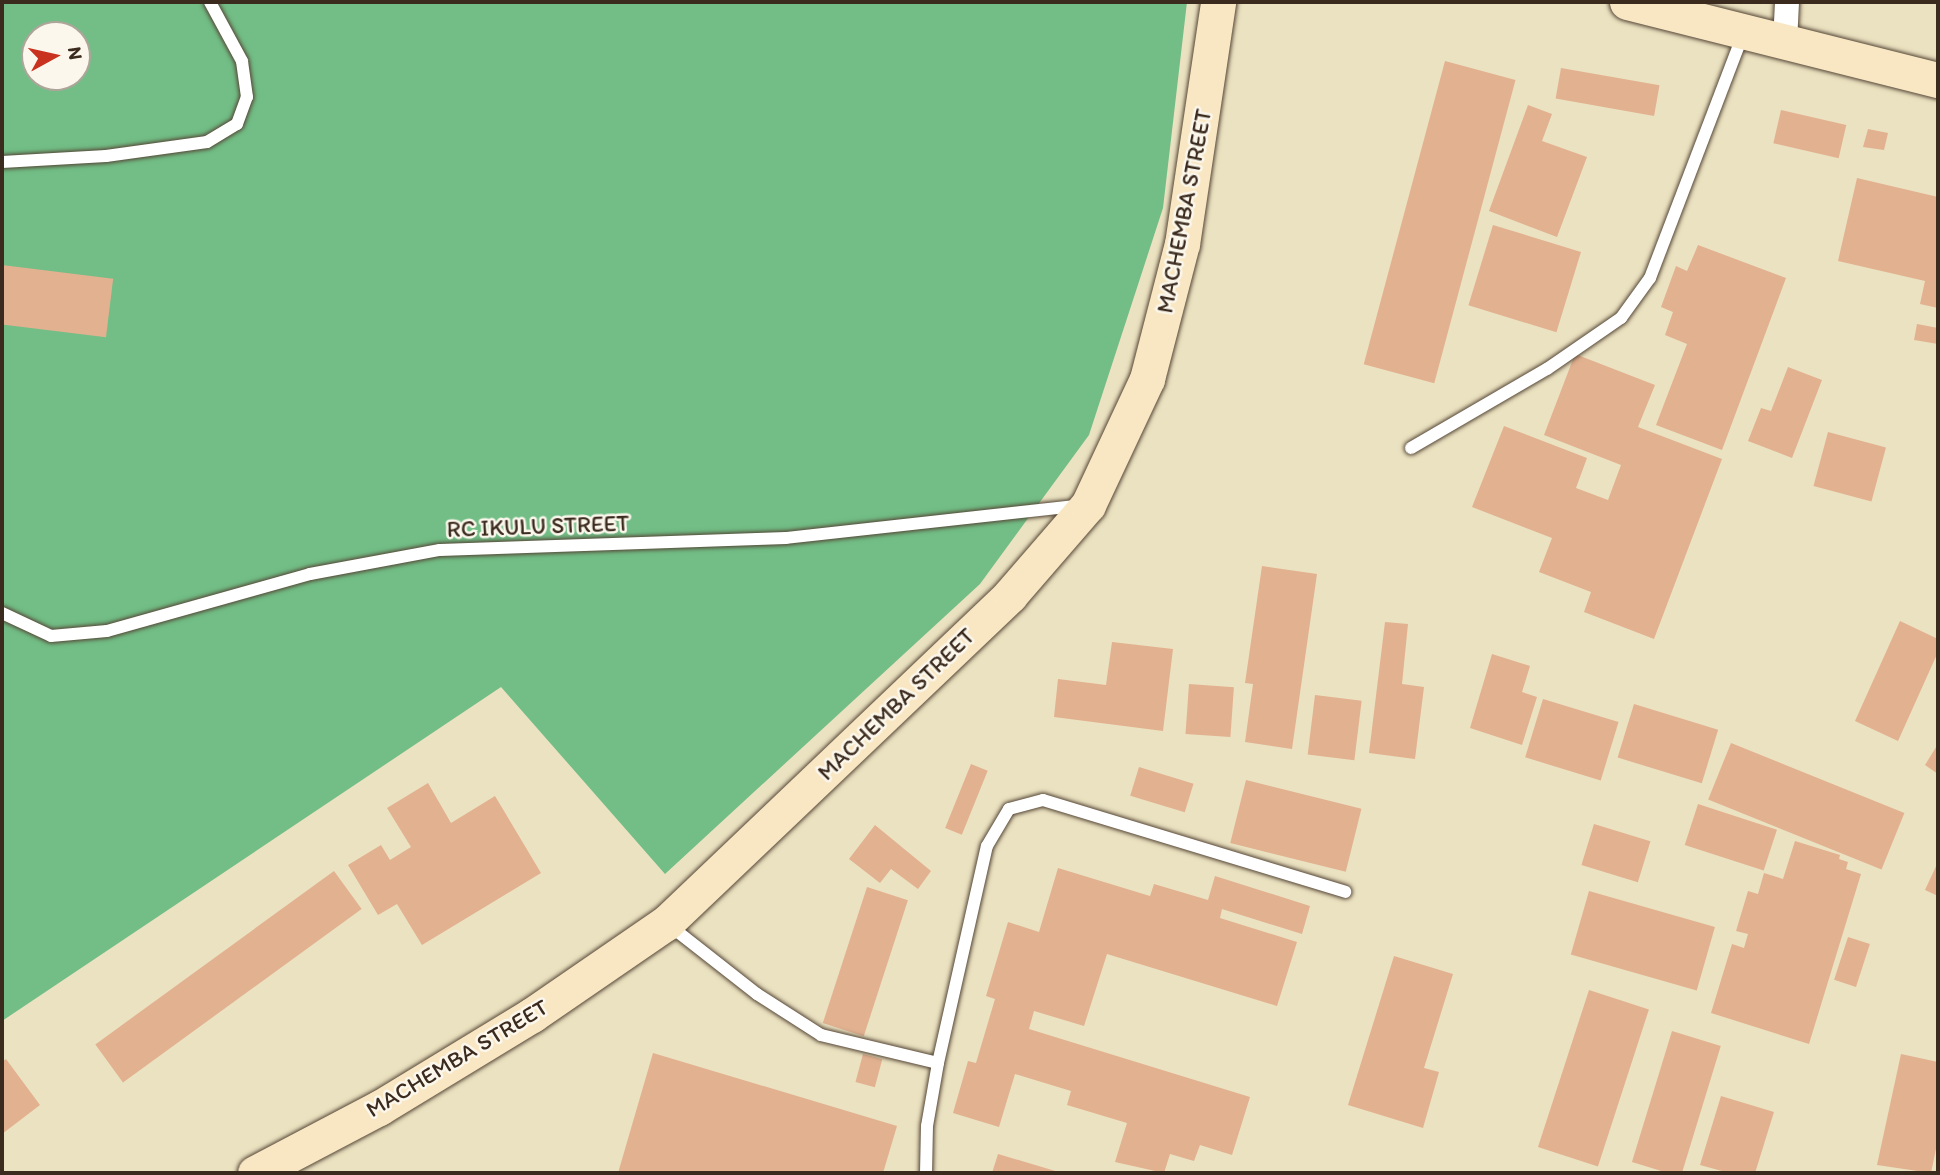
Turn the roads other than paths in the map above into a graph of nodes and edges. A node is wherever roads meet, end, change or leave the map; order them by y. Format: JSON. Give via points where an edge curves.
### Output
{"nodes":[{"id":1,"x":210,"y":2,"type":"edge"},
{"id":2,"x":1219,"y":2,"type":"edge"},
{"id":3,"x":1627,"y":2,"type":"edge"},
{"id":4,"x":1787,"y":2,"type":"edge"},
{"id":5,"x":1743,"y":33,"type":"junction"},
{"id":6,"x":1785,"y":42,"type":"junction"},
{"id":7,"x":1938,"y":80,"type":"edge"},
{"id":8,"x":2,"y":162,"type":"edge"},
{"id":9,"x":1411,"y":448,"type":"dead end"},
{"id":10,"x":1088,"y":505,"type":"junction"},
{"id":11,"x":2,"y":613,"type":"edge"},
{"id":12,"x":1345,"y":892,"type":"dead end"},
{"id":13,"x":666,"y":923,"type":"junction"},
{"id":14,"x":938,"y":1062,"type":"junction"},
{"id":15,"x":255,"y":1173,"type":"edge"},
{"id":16,"x":926,"y":1173,"type":"edge"}],
"edges":[{"from":1,"to":8,"type":"lane","via":[[242,61],[247,97],[237,124],[206,142],[106,156]]},
{"from":2,"to":10,"type":"main road","name":"MACHEMBA STREET","via":[[1182,244],[1147,379]]},
{"from":3,"to":5,"type":"main road"},
{"from":4,"to":6,"type":"street"},
{"from":5,"to":6,"type":"main road"},
{"from":5,"to":9,"type":"lane","via":[[1650,278],[1621,318],[1547,369]]},
{"from":6,"to":7,"type":"main road"},
{"from":10,"to":11,"type":"lane","name":"RC IKULU STREET","via":[[786,538],[440,550],[310,574],[107,631],[51,636]]},
{"from":10,"to":13,"type":"main road","name":"MACHEMBA STREET","via":[[1010,595]]},
{"from":12,"to":14,"type":"lane","via":[[1043,800],[1009,809],[987,846]]},
{"from":13,"to":14,"type":"lane","via":[[757,994],[821,1035]]},
{"from":13,"to":15,"type":"main road","name":"MACHEMBA STREET","via":[[521,1022],[379,1108]]},
{"from":14,"to":16,"type":"lane","via":[[926,1126]]}]}
